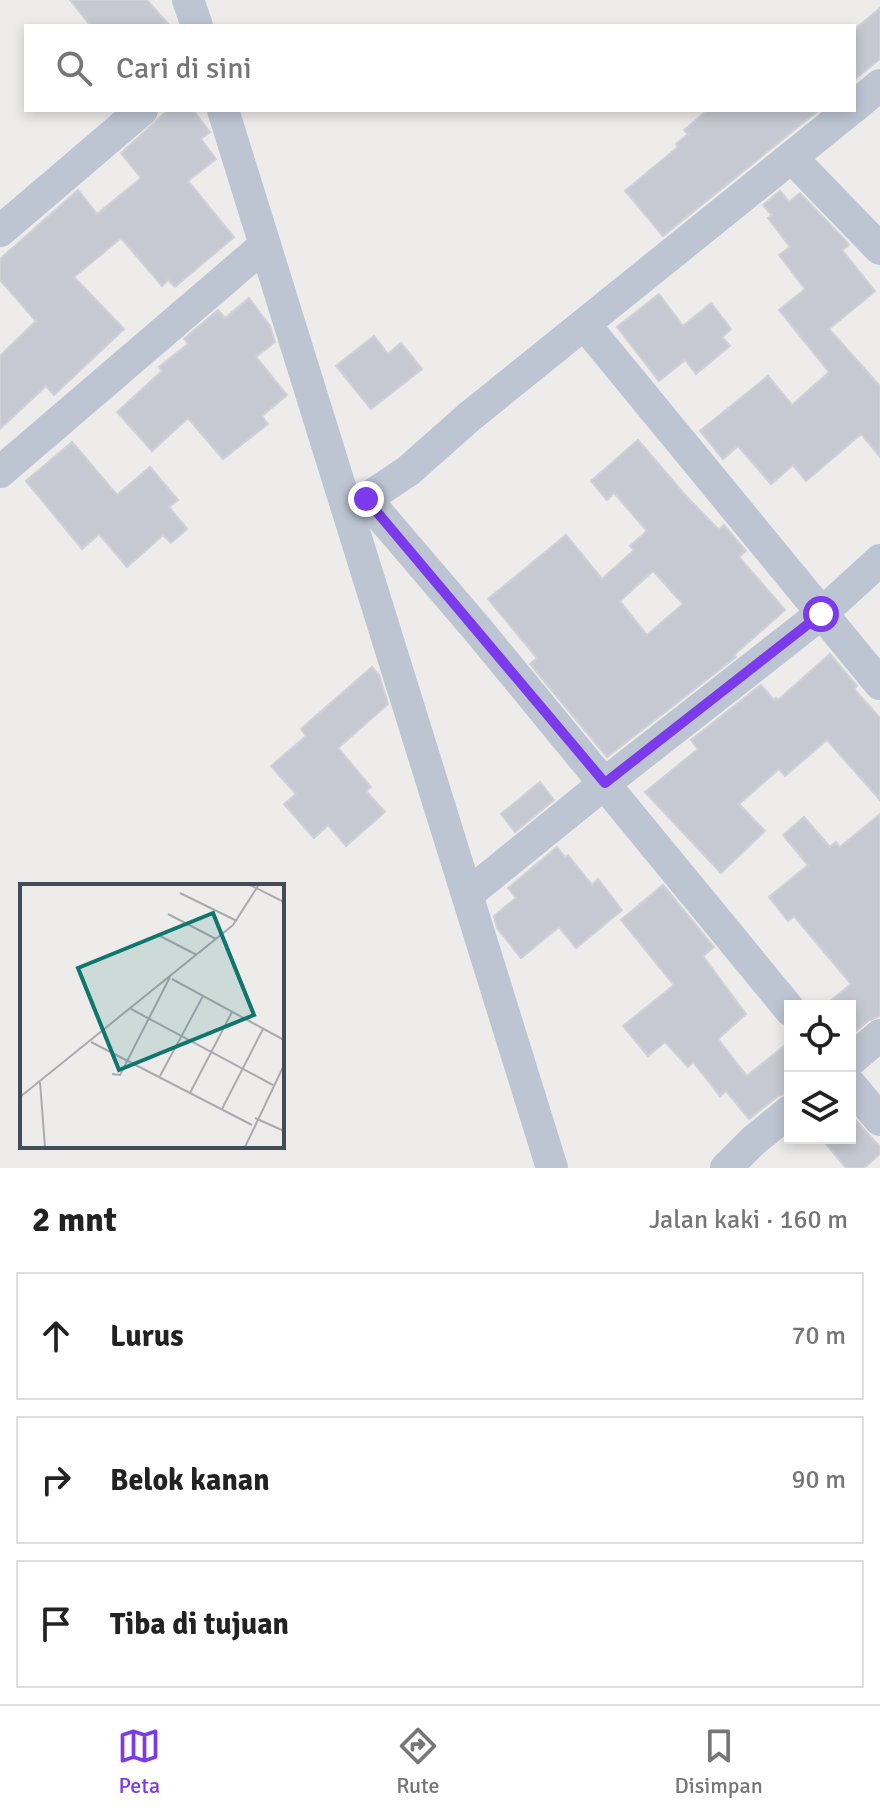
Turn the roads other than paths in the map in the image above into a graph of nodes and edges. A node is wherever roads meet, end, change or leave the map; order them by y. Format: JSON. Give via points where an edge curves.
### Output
{"nodes":[{"id":1,"x":188,"y":0,"type":"edge"},
{"id":2,"x":196,"y":24,"type":"edge"},
{"id":3,"x":880,"y":85,"type":"edge"},
{"id":4,"x":856,"y":105,"type":"edge"},
{"id":5,"x":140,"y":112,"type":"edge"},
{"id":6,"x":224,"y":112,"type":"edge"},
{"id":7,"x":847,"y":112,"type":"edge"},
{"id":8,"x":792,"y":158,"type":"junction"},
{"id":9,"x":0,"y":231,"type":"edge"},
{"id":10,"x":265,"y":245,"type":"junction"},
{"id":11,"x":880,"y":249,"type":"edge"},
{"id":12,"x":585,"y":325,"type":"junction"},
{"id":13,"x":0,"y":472,"type":"edge"},
{"id":14,"x":356,"y":504,"type":"junction"},
{"id":15,"x":880,"y":560,"type":"edge"},
{"id":16,"x":821,"y":614,"type":"junction"},
{"id":17,"x":880,"y":684,"type":"edge"},
{"id":18,"x":605,"y":783,"type":"junction"},
{"id":19,"x":468,"y":894,"type":"junction"},
{"id":20,"x":784,"y":1003,"type":"edge"},
{"id":21,"x":880,"y":1035,"type":"edge"},
{"id":22,"x":856,"y":1056,"type":"edge"},
{"id":23,"x":856,"y":1091,"type":"edge"},
{"id":24,"x":784,"y":1116,"type":"edge"},
{"id":25,"x":880,"y":1120,"type":"edge"},
{"id":26,"x":552,"y":1168,"type":"edge"},
{"id":27,"x":726,"y":1168,"type":"edge"}],
"edges":[{"from":1,"to":2,"type":"street"},
{"from":3,"to":4,"type":"street"},
{"from":5,"to":9,"type":"street"},
{"from":6,"to":10,"type":"street"},
{"from":7,"to":8,"type":"street"},
{"from":8,"to":11,"type":"street"},
{"from":8,"to":12,"type":"street"},
{"from":10,"to":13,"type":"street"},
{"from":10,"to":14,"type":"street"},
{"from":12,"to":14,"type":"street","via":[[408,471]]},
{"from":12,"to":16,"type":"street"},
{"from":14,"to":18,"type":"street"},
{"from":14,"to":19,"type":"street"},
{"from":15,"to":16,"type":"street"},
{"from":16,"to":17,"type":"street"},
{"from":16,"to":18,"type":"street"},
{"from":18,"to":19,"type":"street"},
{"from":18,"to":20,"type":"street"},
{"from":19,"to":26,"type":"street"},
{"from":21,"to":22,"type":"street"},
{"from":23,"to":25,"type":"street"},
{"from":24,"to":27,"type":"street"}]}
